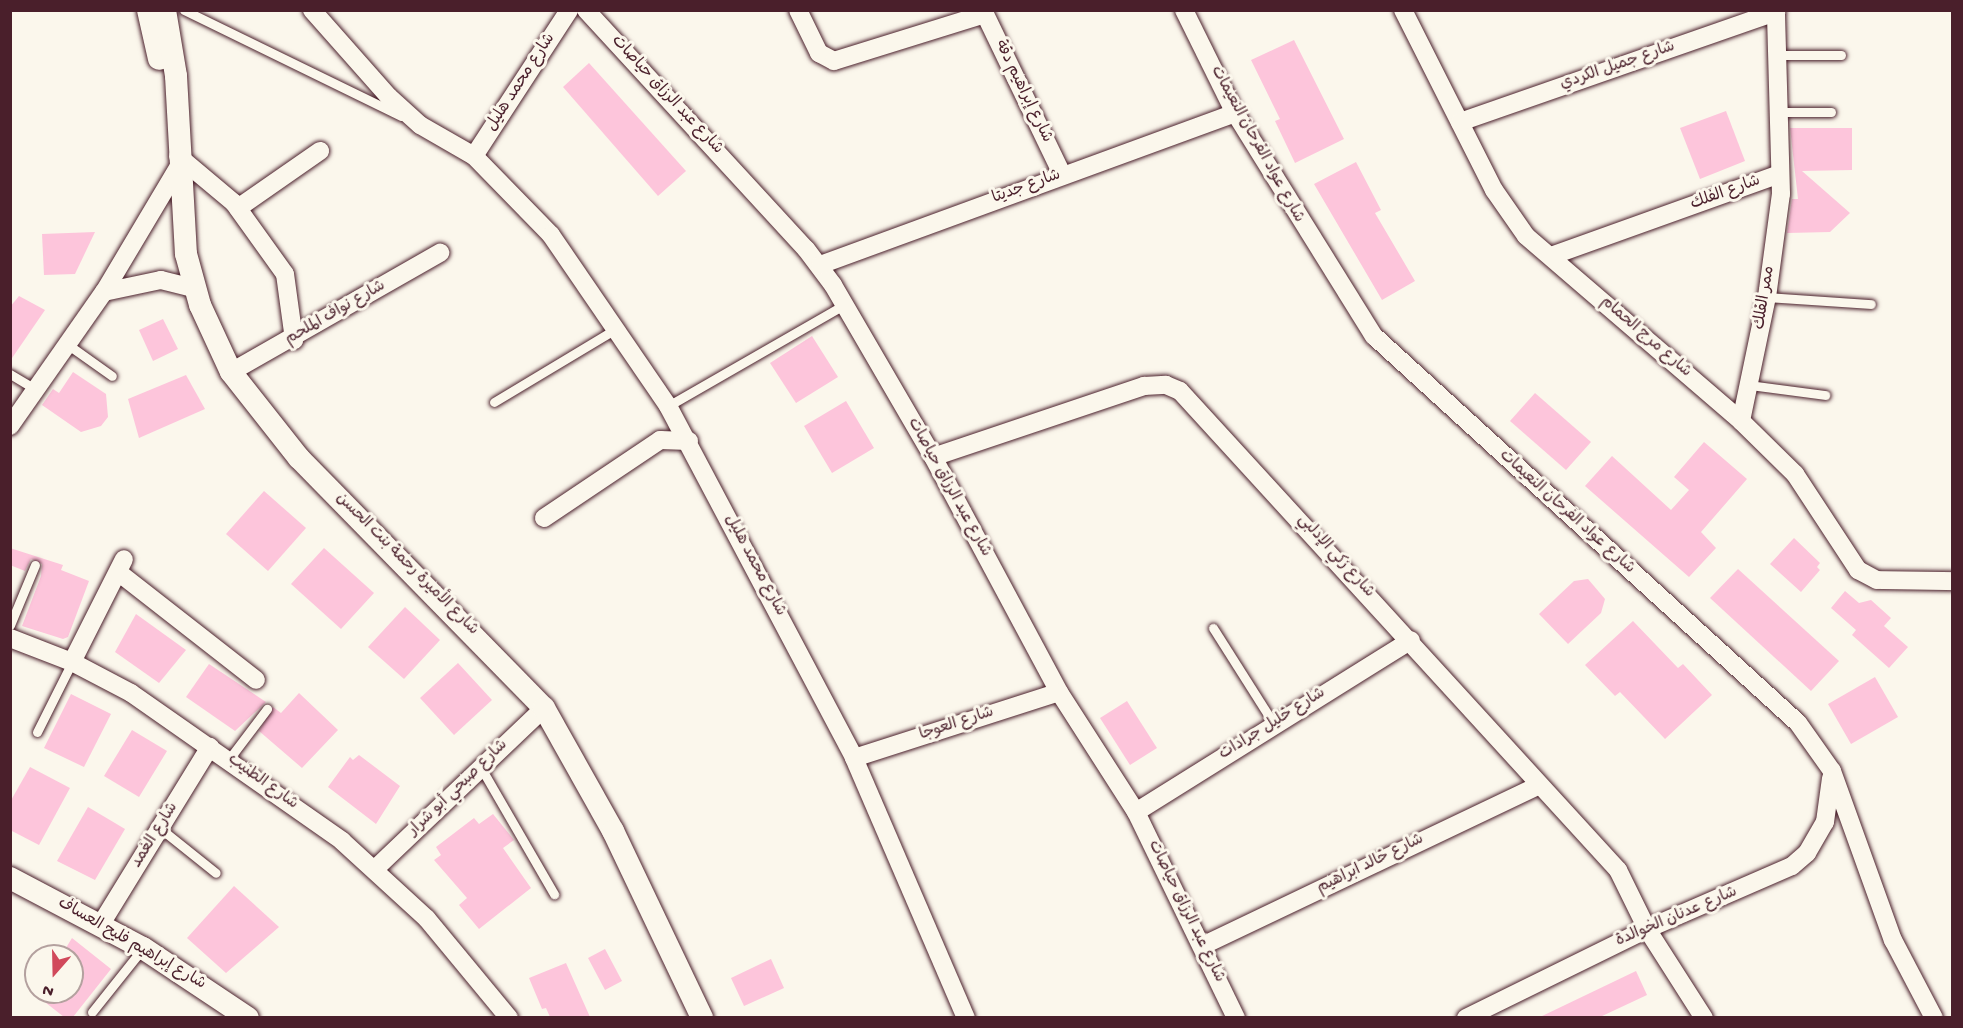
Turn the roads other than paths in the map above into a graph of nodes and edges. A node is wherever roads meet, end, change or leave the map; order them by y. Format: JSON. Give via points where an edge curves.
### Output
{"nodes":[{"id":1,"x":148,"y":10,"type":"edge"},
{"id":2,"x":165,"y":10,"type":"edge"},
{"id":3,"x":184,"y":10,"type":"edge"},
{"id":4,"x":312,"y":10,"type":"edge"},
{"id":5,"x":569,"y":10,"type":"edge"},
{"id":6,"x":586,"y":10,"type":"edge"},
{"id":7,"x":798,"y":10,"type":"edge"},
{"id":8,"x":1184,"y":10,"type":"edge"},
{"id":9,"x":1403,"y":10,"type":"edge"},
{"id":10,"x":1776,"y":11,"type":"edge"},
{"id":11,"x":984,"y":12,"type":"edge"},
{"id":12,"x":1776,"y":55,"type":"junction"},
{"id":13,"x":1841,"y":55,"type":"dead end"},
{"id":14,"x":173,"y":96,"type":"junction"},
{"id":15,"x":1778,"y":112,"type":"junction"},
{"id":16,"x":1831,"y":112,"type":"dead end"},
{"id":17,"x":1234,"y":113,"type":"junction"},
{"id":18,"x":1460,"y":122,"type":"junction"},
{"id":19,"x":420,"y":125,"type":"junction"},
{"id":20,"x":320,"y":151,"type":"dead end"},
{"id":21,"x":474,"y":156,"type":"junction"},
{"id":22,"x":179,"y":161,"type":"junction"},
{"id":23,"x":1062,"y":174,"type":"junction"},
{"id":24,"x":1780,"y":174,"type":"junction"},
{"id":25,"x":238,"y":208,"type":"junction"},
{"id":26,"x":440,"y":253,"type":"dead end"},
{"id":27,"x":1551,"y":256,"type":"junction"},
{"id":28,"x":820,"y":265,"type":"junction"},
{"id":29,"x":193,"y":288,"type":"junction"},
{"id":30,"x":104,"y":292,"type":"junction"},
{"id":31,"x":1767,"y":297,"type":"junction"},
{"id":32,"x":1871,"y":304,"type":"dead end"},
{"id":33,"x":842,"y":306,"type":"junction"},
{"id":34,"x":617,"y":327,"type":"junction"},
{"id":35,"x":294,"y":340,"type":"junction"},
{"id":36,"x":67,"y":344,"type":"junction"},
{"id":37,"x":231,"y":372,"type":"junction"},
{"id":38,"x":10,"y":374,"type":"edge"},
{"id":39,"x":112,"y":376,"type":"dead end"},
{"id":40,"x":1749,"y":385,"type":"junction"},
{"id":41,"x":35,"y":389,"type":"junction"},
{"id":42,"x":1825,"y":395,"type":"dead end"},
{"id":43,"x":494,"y":402,"type":"dead end"},
{"id":44,"x":668,"y":406,"type":"junction"},
{"id":45,"x":1741,"y":421,"type":"junction"},
{"id":46,"x":10,"y":426,"type":"edge"},
{"id":47,"x":689,"y":441,"type":"junction"},
{"id":48,"x":933,"y":457,"type":"junction"},
{"id":49,"x":544,"y":518,"type":"dead end"},
{"id":50,"x":35,"y":565,"type":"dead end"},
{"id":51,"x":1953,"y":581,"type":"edge"},
{"id":52,"x":10,"y":625,"type":"edge"},
{"id":53,"x":1214,"y":627,"type":"dead end"},
{"id":54,"x":10,"y":638,"type":"edge"},
{"id":55,"x":1411,"y":640,"type":"junction"},
{"id":56,"x":72,"y":662,"type":"junction"},
{"id":57,"x":256,"y":680,"type":"dead end"},
{"id":58,"x":1059,"y":692,"type":"junction"},
{"id":59,"x":544,"y":708,"type":"junction"},
{"id":60,"x":267,"y":709,"type":"dead end"},
{"id":61,"x":1274,"y":724,"type":"junction"},
{"id":62,"x":37,"y":732,"type":"dead end"},
{"id":63,"x":210,"y":747,"type":"junction"},
{"id":64,"x":854,"y":758,"type":"junction"},
{"id":65,"x":229,"y":759,"type":"junction"},
{"id":66,"x":481,"y":768,"type":"junction"},
{"id":67,"x":1832,"y":771,"type":"junction"},
{"id":68,"x":1539,"y":785,"type":"junction"},
{"id":69,"x":1136,"y":812,"type":"junction"},
{"id":70,"x":161,"y":829,"type":"junction"},
{"id":71,"x":375,"y":869,"type":"junction"},
{"id":72,"x":216,"y":873,"type":"dead end"},
{"id":73,"x":10,"y":878,"type":"edge"},
{"id":74,"x":554,"y":894,"type":"dead end"},
{"id":75,"x":101,"y":924,"type":"junction"},
{"id":76,"x":1647,"y":929,"type":"junction"},
{"id":77,"x":1204,"y":945,"type":"junction"},
{"id":78,"x":143,"y":948,"type":"junction"},
{"id":79,"x":92,"y":1011,"type":"dead end"},
{"id":80,"x":1494,"y":1012,"type":"edge"},
{"id":81,"x":248,"y":1017,"type":"edge"},
{"id":82,"x":509,"y":1017,"type":"edge"},
{"id":83,"x":702,"y":1017,"type":"edge"},
{"id":84,"x":966,"y":1017,"type":"edge"},
{"id":85,"x":1236,"y":1017,"type":"edge"},
{"id":86,"x":1466,"y":1017,"type":"edge"},
{"id":87,"x":1704,"y":1017,"type":"edge"},
{"id":88,"x":1934,"y":1017,"type":"edge"}],
"edges":[{"from":1,"to":14,"type":"street","name":"شارع الأميرة رحمة بنت الحسن","via":[[165,82]]},
{"from":2,"to":14,"type":"street","name":"شارع الأميرة رحمة بنت الحسن","via":[[176,76]]},
{"from":3,"to":19,"type":"lane"},
{"from":4,"to":19,"type":"street","name":"شارع محمد هليل"},
{"from":5,"to":21,"type":"street","name":"شارع محمد هليل"},
{"from":6,"to":28,"type":"street","name":"شارع عبد الرزاق حياصات"},
{"from":7,"to":11,"type":"street","via":[[819,52],[834,60]]},
{"from":8,"to":17,"type":"street","name":"شارع عواد الفرحان النعيمات"},
{"from":9,"to":18,"type":"street","name":"شارع مرج الحمام"},
{"from":10,"to":12,"type":"street","name":"شارع الفلك"},
{"from":10,"to":18,"type":"street","name":"شارع جميل الكردي"},
{"from":11,"to":23,"type":"street","name":"شارع إبراهيم دقة"},
{"from":12,"to":13,"type":"lane"},
{"from":12,"to":15,"type":"street","name":"شارع الفلك"},
{"from":14,"to":22,"type":"street","name":"شارع الأميرة رحمة بنت الحسن"},
{"from":15,"to":16,"type":"lane"},
{"from":15,"to":24,"type":"street","name":"شارع الفلك"},
{"from":17,"to":23,"type":"street","name":"شارع جديتا"},
{"from":17,"to":67,"type":"street","name":"شارع عواد الفرحان النعيمات","via":[[1374,336],[1798,723]]},
{"from":18,"to":27,"type":"street","name":"شارع مرج الحمام","via":[[1508,215]]},
{"from":19,"to":21,"type":"street","name":"شارع محمد هليل"},
{"from":20,"to":25,"type":"street"},
{"from":21,"to":34,"type":"street","name":"شارع محمد هليل","via":[[551,235]]},
{"from":22,"to":25,"type":"street"},
{"from":22,"to":29,"type":"street","name":"شارع الأميرة رحمة بنت الحسن"},
{"from":22,"to":30,"type":"street"},
{"from":23,"to":28,"type":"street","name":"شارع جديتا"},
{"from":24,"to":27,"type":"street","name":"شارع الفلك"},
{"from":24,"to":31,"type":"street","name":"ممر الفلك"},
{"from":25,"to":35,"type":"street","via":[[285,274]]},
{"from":26,"to":35,"type":"street","name":"شارع نواف الملحم"},
{"from":27,"to":45,"type":"street","name":"شارع مرج الحمام"},
{"from":28,"to":33,"type":"street","name":"شارع عبد الرزاق حياصات"},
{"from":29,"to":30,"type":"street","via":[[161,280]]},
{"from":29,"to":37,"type":"street","name":"شارع الأميرة رحمة بنت الحسن"},
{"from":30,"to":36,"type":"street"},
{"from":31,"to":32,"type":"lane"},
{"from":31,"to":40,"type":"street","name":"ممر الفلك"},
{"from":33,"to":44,"type":"lane"},
{"from":33,"to":48,"type":"street","name":"شارع عبد الرزاق حياصات"},
{"from":34,"to":43,"type":"lane"},
{"from":34,"to":44,"type":"street","name":"شارع محمد هليل"},
{"from":35,"to":37,"type":"street","name":"شارع نواف الملحم"},
{"from":36,"to":39,"type":"lane"},
{"from":36,"to":41,"type":"street"},
{"from":37,"to":59,"type":"street","name":"شارع الأميرة رحمة بنت الحسن","via":[[299,458]]},
{"from":38,"to":41,"type":"lane"},
{"from":40,"to":42,"type":"lane"},
{"from":40,"to":45,"type":"street","name":"ممر الفلك"},
{"from":41,"to":46,"type":"street"},
{"from":44,"to":47,"type":"street","name":"شارع محمد هليل"},
{"from":45,"to":51,"type":"street","name":"شارع مرج الحمام","via":[[1809,490],[1858,570],[1877,580]]},
{"from":47,"to":49,"type":"street","via":[[660,440]]},
{"from":47,"to":64,"type":"street","name":"شارع محمد هليل"},
{"from":48,"to":55,"type":"street","name":"شارع زكي الإدلبي","via":[[1129,390],[1166,385],[1194,401]]},
{"from":48,"to":58,"type":"street","name":"شارع عبد الرزاق حياصات"},
{"from":50,"to":52,"type":"lane"},
{"from":53,"to":61,"type":"lane"},
{"from":54,"to":56,"type":"street","name":"شارع الطنيب"},
{"from":55,"to":61,"type":"street","name":"شارع خليل جرادات"},
{"from":55,"to":68,"type":"street","name":"شارع زكي الإدلبي"},
{"from":56,"to":57,"type":"street","via":[[121,566]]},
{"from":56,"to":62,"type":"lane"},
{"from":56,"to":63,"type":"street","name":"شارع الطنيب","via":[[131,693]]},
{"from":58,"to":64,"type":"street","name":"شارع العوجا"},
{"from":58,"to":69,"type":"street","name":"شارع عبد الرزاق حياصات"},
{"from":59,"to":66,"type":"street","name":"شارع صبحي أبو شرار"},
{"from":59,"to":83,"type":"street","name":"شارع الأميرة رحمة بنت الحسن","via":[[613,831]]},
{"from":60,"to":65,"type":"lane"},
{"from":61,"to":69,"type":"street","name":"شارع خليل جرادات"},
{"from":63,"to":65,"type":"street","name":"شارع الطنيب"},
{"from":63,"to":70,"type":"street","name":"شارع الغمد"},
{"from":64,"to":84,"type":"street","name":"شارع محمد هليل"},
{"from":65,"to":71,"type":"street","name":"شارع الطنيب"},
{"from":66,"to":71,"type":"street","name":"شارع صبحي أبو شرار"},
{"from":66,"to":74,"type":"lane"},
{"from":67,"to":76,"type":"street","name":"شارع عدنان الخوالدة","via":[[1825,822],[1807,852],[1792,866]]},
{"from":67,"to":88,"type":"street","name":"شارع عواد الفرحان النعيمات","via":[[1893,940]]},
{"from":68,"to":76,"type":"street","name":"شارع زكي الإدلبي","via":[[1618,870]]},
{"from":68,"to":77,"type":"street","name":"شارع خالد ابراهيم"},
{"from":69,"to":77,"type":"street","name":"شارع عبد الرزاق حياصات"},
{"from":70,"to":72,"type":"lane"},
{"from":70,"to":75,"type":"street","name":"شارع الغمد"},
{"from":71,"to":82,"type":"street","name":"شارع الطنيب","via":[[427,919]]},
{"from":73,"to":75,"type":"street","name":"شارع إبراهيم فليح العساف"},
{"from":75,"to":78,"type":"street","name":"شارع إبراهيم فليح العساف"},
{"from":76,"to":80,"type":"street","name":"شارع عدنان الخوالدة"},
{"from":76,"to":87,"type":"street","name":"شارع زكي الإدلبي"},
{"from":77,"to":85,"type":"street","name":"شارع عبد الرزاق حياصات"},
{"from":78,"to":79,"type":"lane"},
{"from":78,"to":81,"type":"street","name":"شارع إبراهيم فليح العساف"},
{"from":80,"to":86,"type":"street","name":"شارع عدنان الخوالدة"}]}
